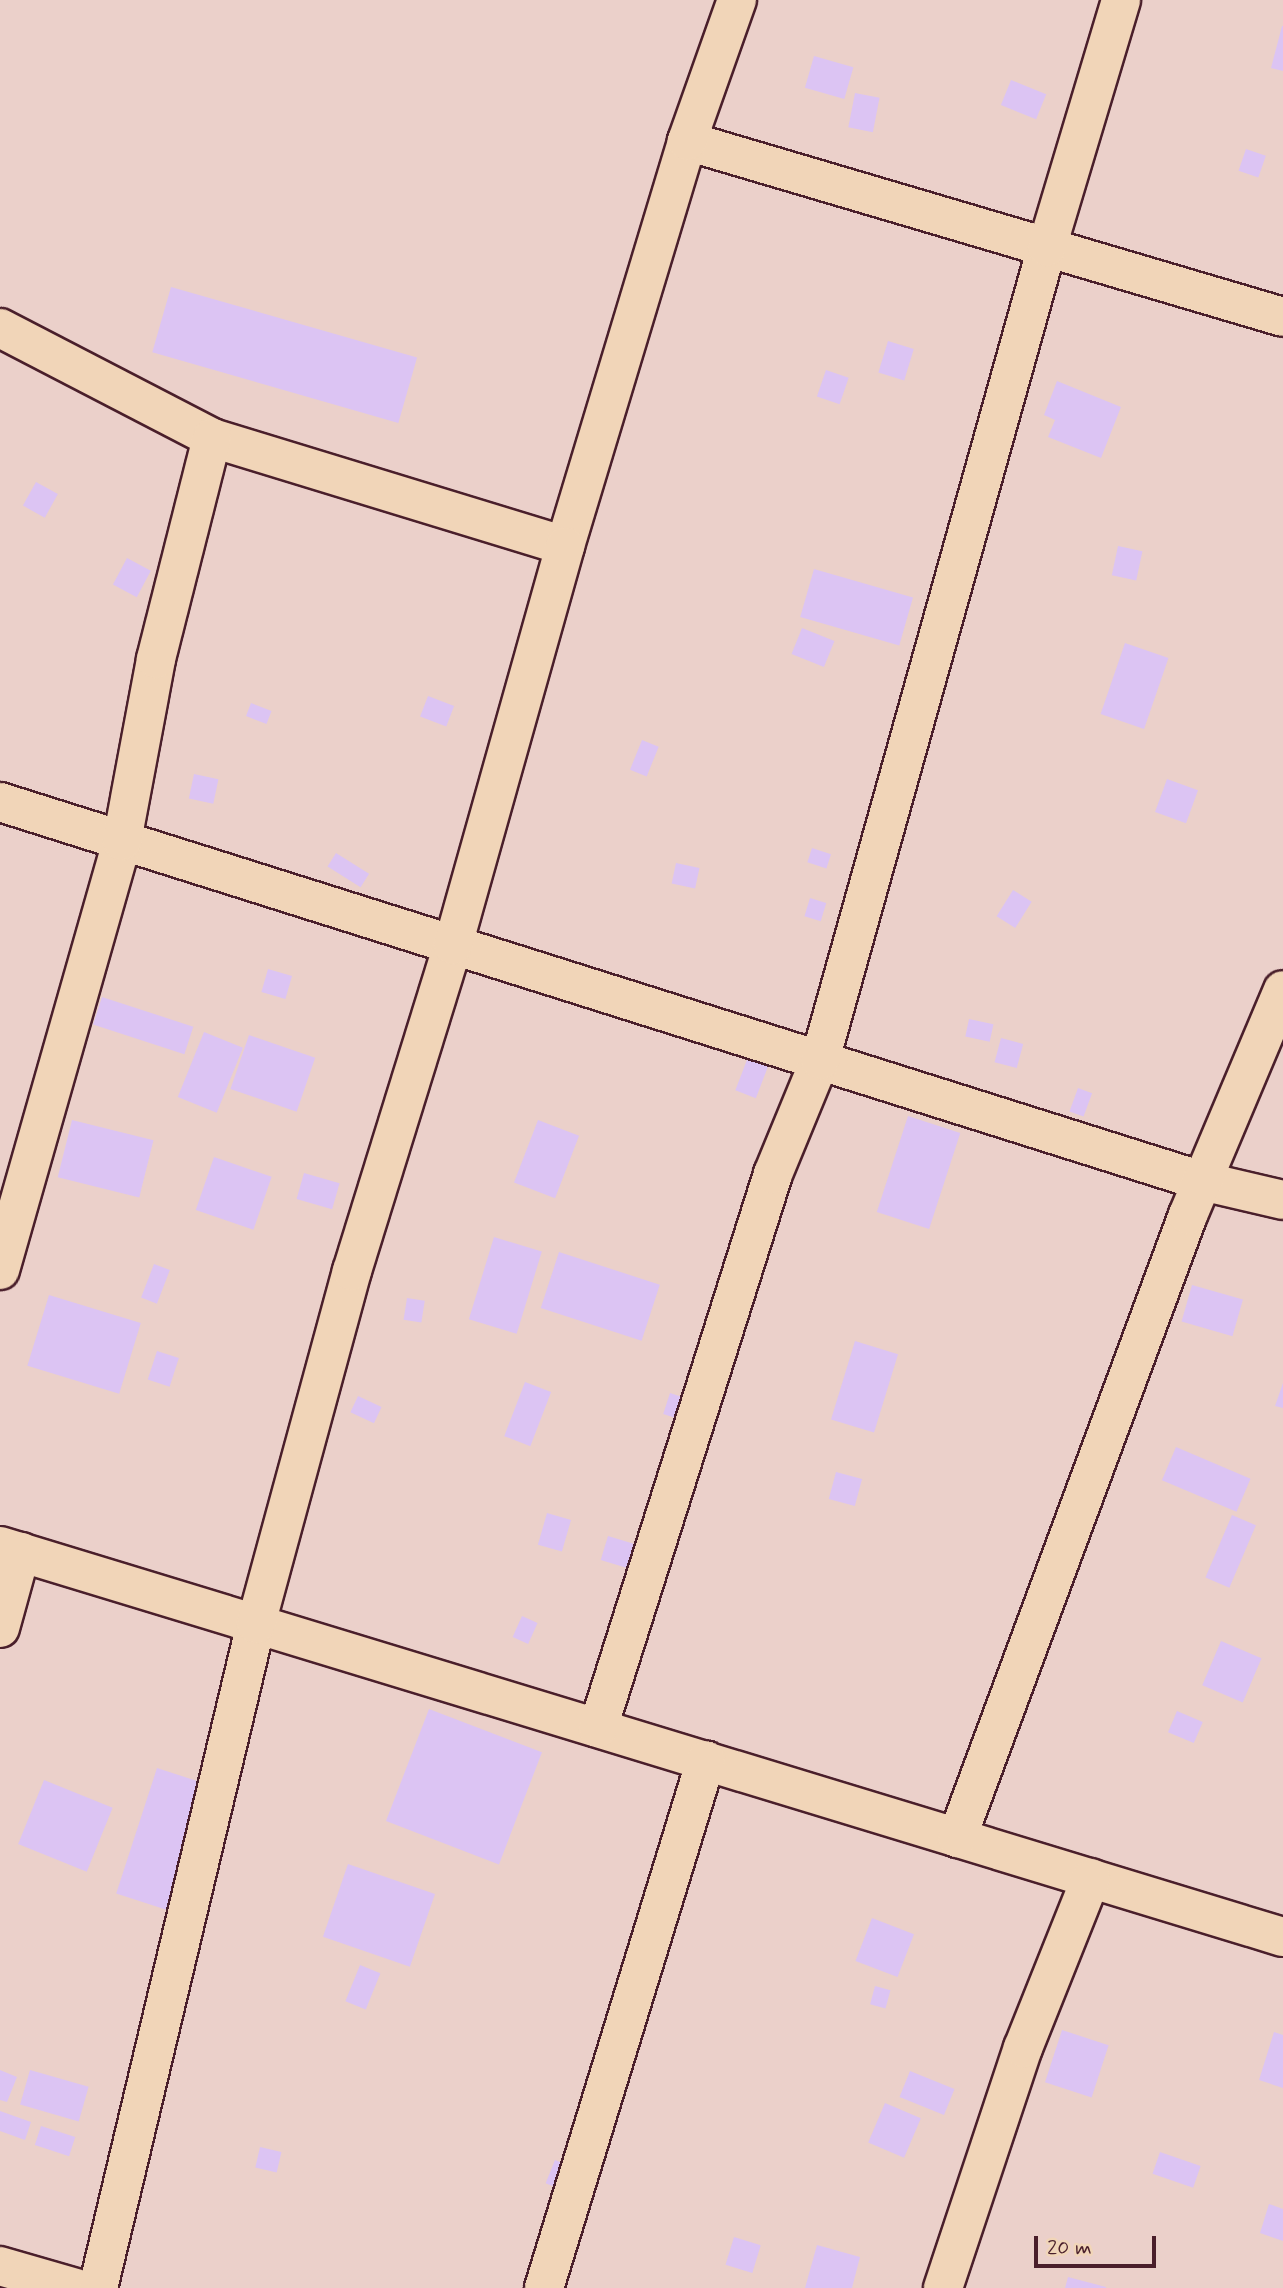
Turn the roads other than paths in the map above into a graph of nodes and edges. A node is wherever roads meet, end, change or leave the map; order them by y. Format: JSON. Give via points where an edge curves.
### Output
{"nodes":[{"id":1,"x":737,"y":0,"type":"edge"},
{"id":2,"x":1121,"y":0,"type":"edge"},
{"id":3,"x":687,"y":141,"type":"junction"},
{"id":4,"x":1047,"y":247,"type":"junction"},
{"id":5,"x":1283,"y":317,"type":"edge"},
{"id":6,"x":0,"y":328,"type":"edge"},
{"id":7,"x":212,"y":438,"type":"junction"},
{"id":8,"x":565,"y":546,"type":"junction"},
{"id":9,"x":0,"y":802,"type":"edge"},
{"id":10,"x":122,"y":841,"type":"junction"},
{"id":11,"x":453,"y":945,"type":"junction"},
{"id":12,"x":1283,"y":990,"type":"edge"},
{"id":13,"x":820,"y":1060,"type":"junction"},
{"id":14,"x":1202,"y":1181,"type":"junction"},
{"id":15,"x":1283,"y":1200,"type":"edge"},
{"id":16,"x":0,"y":1270,"type":"edge"},
{"id":17,"x":10,"y":1549,"type":"edge"},
{"id":18,"x":256,"y":1623,"type":"junction"},
{"id":19,"x":0,"y":1628,"type":"edge"},
{"id":20,"x":598,"y":1728,"type":"junction"},
{"id":21,"x":706,"y":1760,"type":"junction"},
{"id":22,"x":957,"y":1838,"type":"junction"},
{"id":23,"x":1091,"y":1878,"type":"junction"},
{"id":24,"x":1283,"y":1937,"type":"edge"},
{"id":25,"x":0,"y":2266,"type":"edge"},
{"id":26,"x":76,"y":2288,"type":"edge"},
{"id":27,"x":98,"y":2288,"type":"edge"},
{"id":28,"x":544,"y":2288,"type":"edge"},
{"id":29,"x":943,"y":2288,"type":"edge"}],
"edges":[{"from":1,"to":3,"type":"street"},
{"from":2,"to":4,"type":"street"},
{"from":3,"to":4,"type":"street"},
{"from":3,"to":8,"type":"street"},
{"from":4,"to":5,"type":"street"},
{"from":4,"to":13,"type":"street"},
{"from":6,"to":7,"type":"street"},
{"from":7,"to":8,"type":"street"},
{"from":7,"to":10,"type":"street","via":[[156,659]]},
{"from":8,"to":11,"type":"street"},
{"from":9,"to":10,"type":"street"},
{"from":10,"to":11,"type":"street"},
{"from":10,"to":16,"type":"street"},
{"from":11,"to":13,"type":"street"},
{"from":11,"to":18,"type":"street","via":[[352,1271]]},
{"from":12,"to":14,"type":"street"},
{"from":13,"to":14,"type":"street"},
{"from":13,"to":20,"type":"street","via":[[773,1174]]},
{"from":14,"to":15,"type":"street"},
{"from":14,"to":22,"type":"street"},
{"from":17,"to":18,"type":"street"},
{"from":17,"to":19,"type":"street"},
{"from":18,"to":20,"type":"street"},
{"from":18,"to":27,"type":"street"},
{"from":20,"to":21,"type":"street"},
{"from":21,"to":22,"type":"street"},
{"from":21,"to":28,"type":"street"},
{"from":22,"to":23,"type":"street"},
{"from":23,"to":24,"type":"street"},
{"from":23,"to":29,"type":"street","via":[[1023,2048]]},
{"from":25,"to":26,"type":"street"}]}
